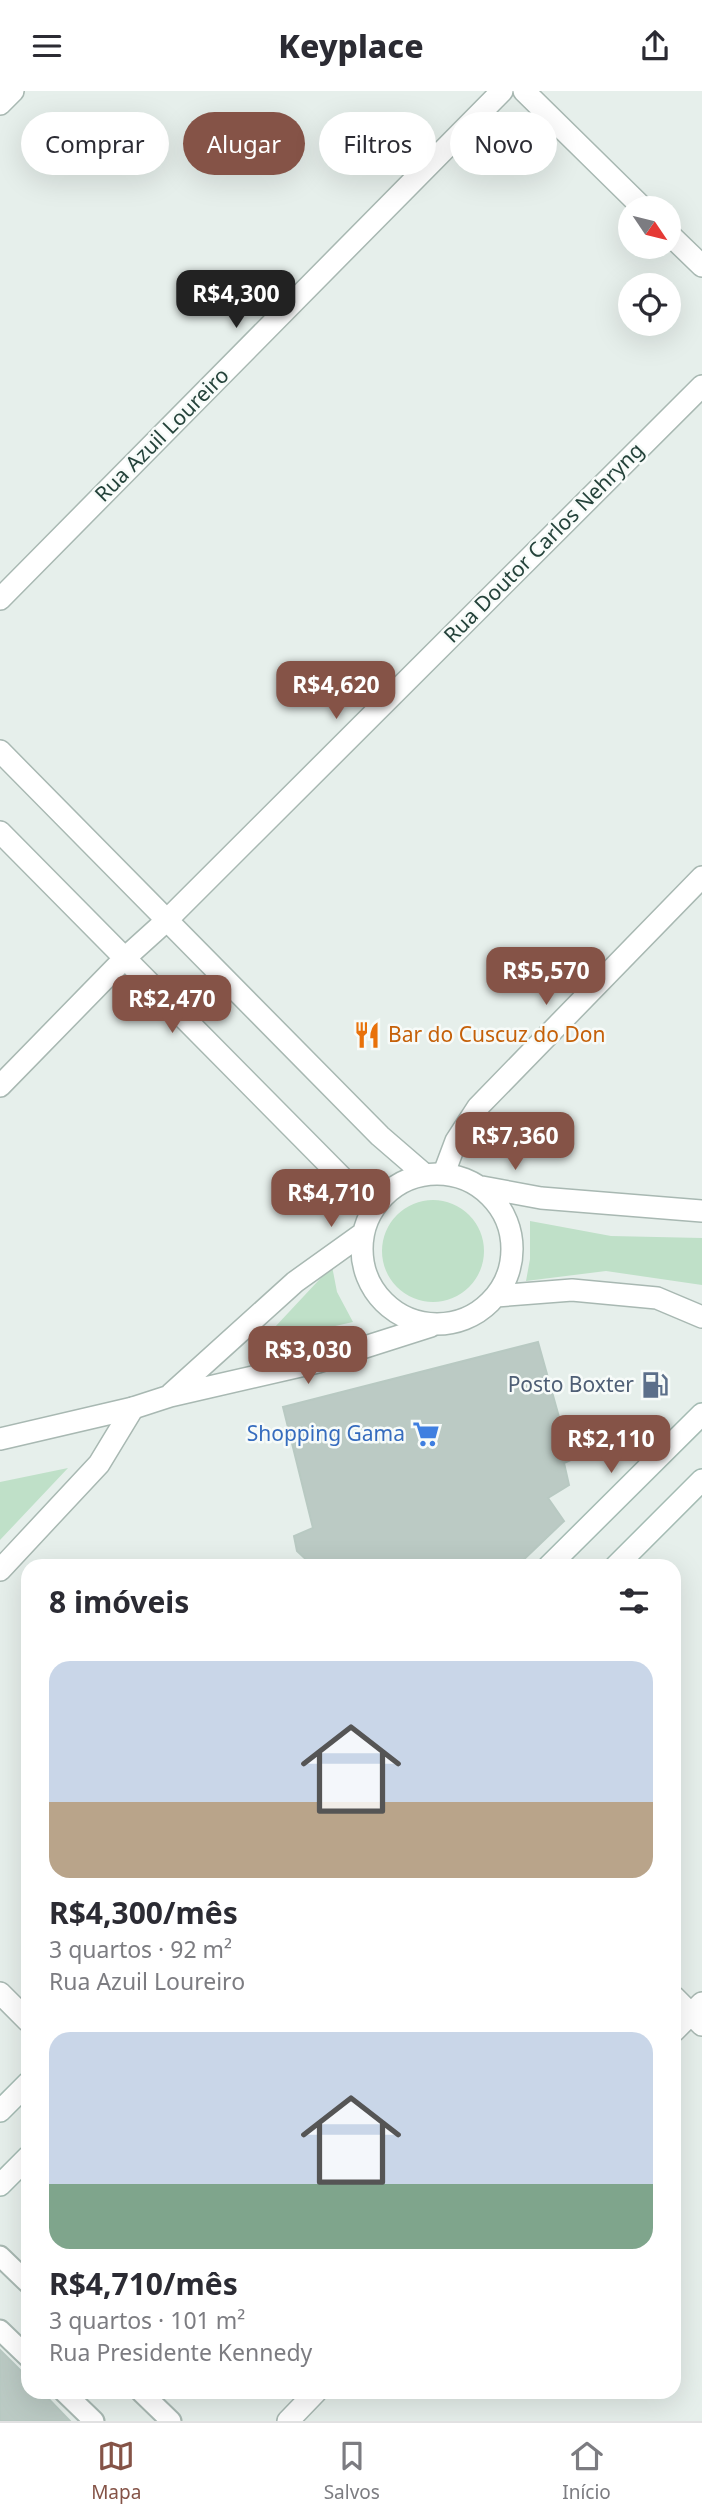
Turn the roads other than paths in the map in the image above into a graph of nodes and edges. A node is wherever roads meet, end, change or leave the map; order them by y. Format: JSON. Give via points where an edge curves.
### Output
{"nodes":[{"id":1,"x":13,"y":91,"type":"edge"},
{"id":2,"x":502,"y":91,"type":"edge"},
{"id":3,"x":524,"y":91,"type":"edge"},
{"id":4,"x":0,"y":104,"type":"edge"},
{"id":5,"x":631,"y":196,"type":"edge"},
{"id":6,"x":681,"y":246,"type":"edge"},
{"id":7,"x":702,"y":266,"type":"edge"},
{"id":8,"x":702,"y":386,"type":"edge"},
{"id":9,"x":0,"y":599,"type":"edge"},
{"id":10,"x":0,"y":751,"type":"edge"},
{"id":11,"x":0,"y":831,"type":"edge"},
{"id":12,"x":702,"y":877,"type":"edge"},
{"id":13,"x":166,"y":921,"type":"junction"},
{"id":14,"x":125,"y":958,"type":"junction"},
{"id":15,"x":0,"y":1086,"type":"edge"},
{"id":16,"x":434,"y":1173,"type":"junction"},
{"id":17,"x":481,"y":1187,"type":"junction"},
{"id":18,"x":373,"y":1209,"type":"junction"},
{"id":19,"x":702,"y":1211,"type":"edge"},
{"id":20,"x":362,"y":1234,"type":"junction"},
{"id":21,"x":496,"y":1296,"type":"junction"},
{"id":22,"x":702,"y":1317,"type":"edge"},
{"id":23,"x":433,"y":1325,"type":"junction"},
{"id":24,"x":170,"y":1396,"type":"junction"},
{"id":25,"x":133,"y":1408,"type":"junction"},
{"id":26,"x":702,"y":1414,"type":"edge"},
{"id":27,"x":0,"y":1439,"type":"edge"},
{"id":28,"x":702,"y":1480,"type":"edge"},
{"id":29,"x":556,"y":1559,"type":"edge"},
{"id":30,"x":623,"y":1559,"type":"edge"},
{"id":31,"x":0,"y":1570,"type":"edge"},
{"id":32,"x":0,"y":1993,"type":"edge"},
{"id":33,"x":681,"y":2002,"type":"edge"},
{"id":34,"x":21,"y":2014,"type":"edge"},
{"id":35,"x":698,"y":2014,"type":"edge"},
{"id":36,"x":681,"y":2026,"type":"edge"},
{"id":37,"x":21,"y":2090,"type":"edge"},
{"id":38,"x":0,"y":2111,"type":"edge"},
{"id":39,"x":21,"y":2164,"type":"edge"},
{"id":40,"x":0,"y":2185,"type":"edge"},
{"id":41,"x":0,"y":2256,"type":"edge"},
{"id":42,"x":21,"y":2276,"type":"edge"},
{"id":43,"x":0,"y":2330,"type":"edge"},
{"id":44,"x":21,"y":2350,"type":"edge"},
{"id":45,"x":71,"y":2399,"type":"edge"},
{"id":46,"x":148,"y":2399,"type":"edge"},
{"id":47,"x":309,"y":2399,"type":"edge"},
{"id":48,"x":94,"y":2421,"type":"edge"},
{"id":49,"x":171,"y":2421,"type":"edge"},
{"id":50,"x":288,"y":2421,"type":"edge"}],
"edges":[{"from":1,"to":4,"type":"street"},
{"from":2,"to":9,"type":"street","name":"Rua Azuil Loureiro"},
{"from":3,"to":5,"type":"street"},
{"from":6,"to":7,"type":"street"},
{"from":8,"to":13,"type":"street","name":"Rua Doutor Carlos Nehryng"},
{"from":10,"to":13,"type":"street"},
{"from":11,"to":14,"type":"street"},
{"from":12,"to":16,"type":"street","via":[[478,1107]]},
{"from":13,"to":14,"type":"street","name":"Rua Doutor Carlos Nehryng"},
{"from":13,"to":16,"type":"street","via":[[380,1136]]},
{"from":14,"to":15,"type":"street","name":"Rua Doutor Carlos Nehryng"},
{"from":14,"to":18,"type":"street"},
{"from":16,"to":17,"type":"street","via":[[464,1177]]},
{"from":16,"to":18,"type":"street","via":[[395,1186]]},
{"from":17,"to":19,"type":"street","via":[[541,1198]]},
{"from":17,"to":21,"type":"street","via":[[499,1204],[510,1226],[513,1250],[508,1275]]},
{"from":18,"to":20,"type":"street"},
{"from":20,"to":23,"type":"street","via":[[366,1277],[377,1296],[412,1321]]},
{"from":20,"to":24,"type":"street","via":[[295,1282]]},
{"from":21,"to":22,"type":"street","via":[[572,1290],[657,1298]]},
{"from":21,"to":23,"type":"street","via":[[477,1313]]},
{"from":23,"to":24,"type":"street","via":[[318,1362]]},
{"from":24,"to":25,"type":"street"},
{"from":25,"to":27,"type":"street"},
{"from":25,"to":31,"type":"street","via":[[99,1464]]},
{"from":26,"to":29,"type":"street"},
{"from":28,"to":30,"type":"street"},
{"from":32,"to":34,"type":"street"},
{"from":33,"to":35,"type":"street"},
{"from":35,"to":36,"type":"street"},
{"from":37,"to":38,"type":"street"},
{"from":39,"to":40,"type":"street"},
{"from":41,"to":42,"type":"lane"},
{"from":43,"to":44,"type":"lane"},
{"from":45,"to":48,"type":"lane"},
{"from":46,"to":49,"type":"lane"},
{"from":47,"to":50,"type":"street"}]}
